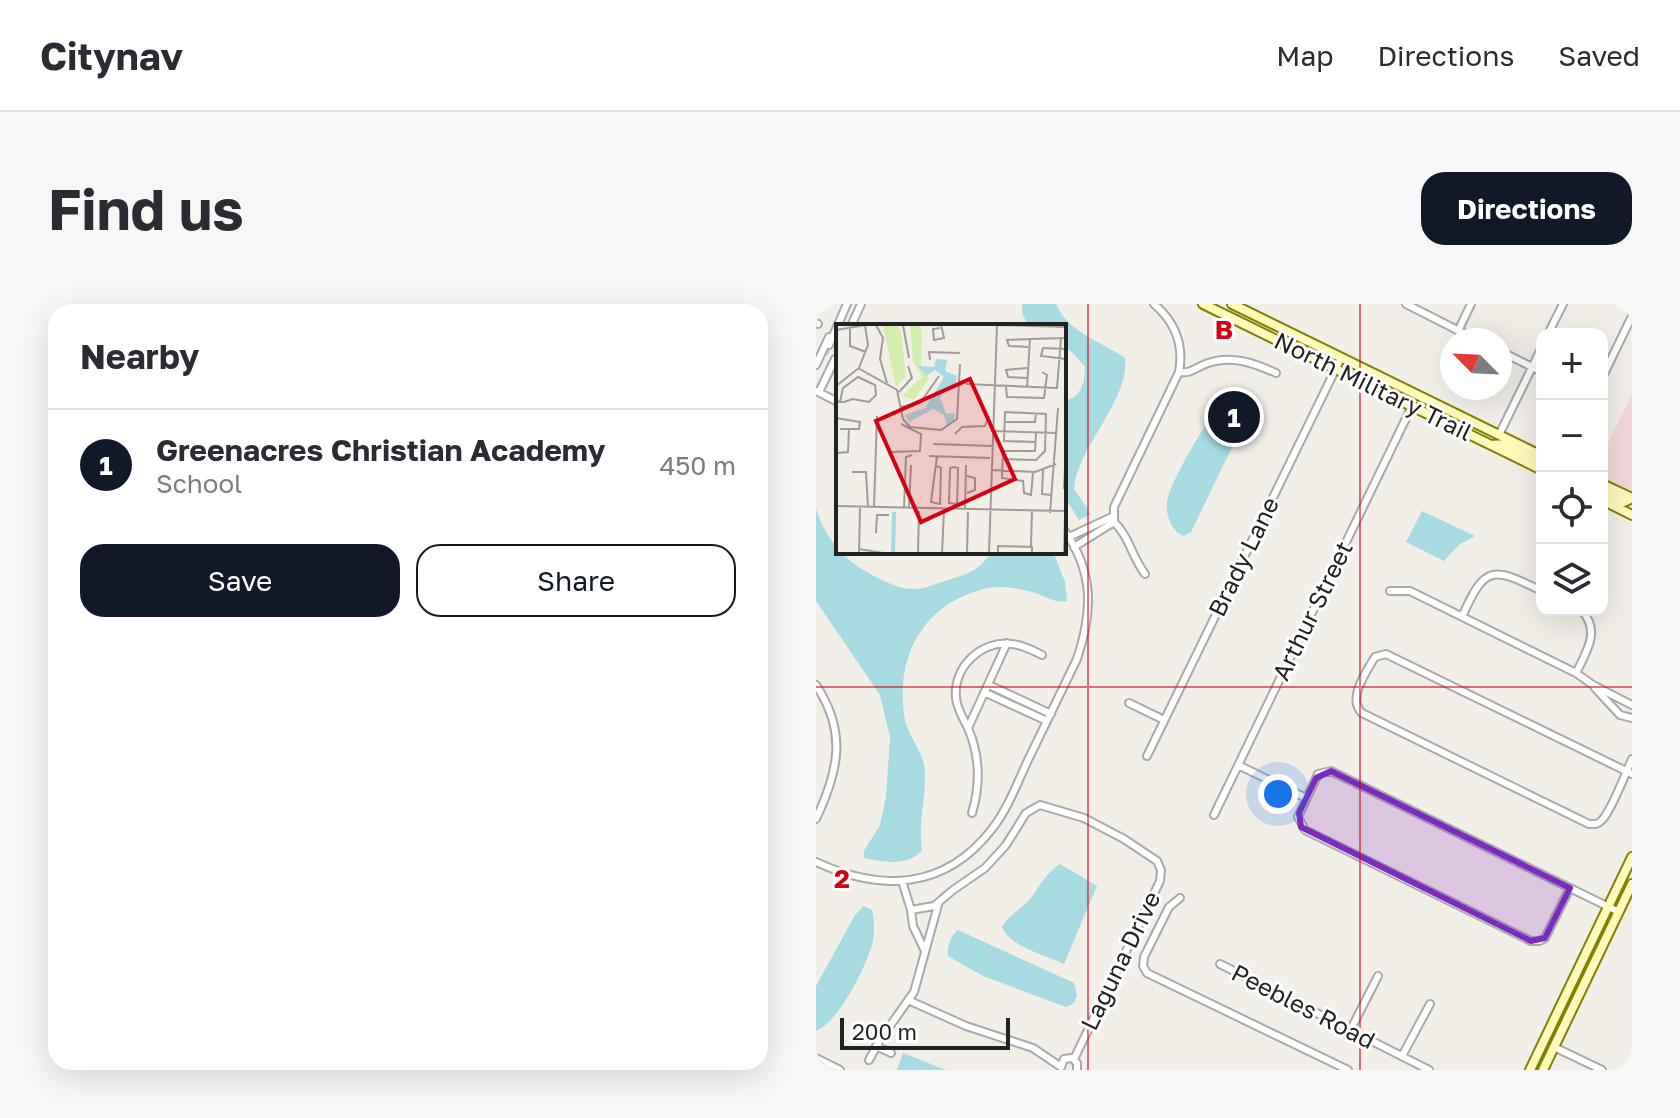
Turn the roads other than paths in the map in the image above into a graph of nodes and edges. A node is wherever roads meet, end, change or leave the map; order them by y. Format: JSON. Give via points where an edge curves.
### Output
{"nodes":[{"id":1,"x":847,"y":304,"type":"edge"},
{"id":2,"x":861,"y":304,"type":"edge"},
{"id":3,"x":1154,"y":304,"type":"edge"},
{"id":4,"x":1203,"y":304,"type":"edge"},
{"id":5,"x":1232,"y":304,"type":"edge"},
{"id":6,"x":1406,"y":304,"type":"edge"},
{"id":7,"x":1471,"y":304,"type":"edge"},
{"id":8,"x":1563,"y":304,"type":"edge"},
{"id":9,"x":1242,"y":306,"type":"edge"},
{"id":10,"x":1632,"y":316,"type":"edge"},
{"id":11,"x":1236,"y":320,"type":"junction"},
{"id":12,"x":839,"y":324,"type":"edge"},
{"id":13,"x":852,"y":324,"type":"edge"},
{"id":14,"x":1452,"y":328,"type":"edge"},
{"id":15,"x":1459,"y":328,"type":"edge"},
{"id":16,"x":1551,"y":328,"type":"edge"},
{"id":17,"x":836,"y":332,"type":"edge"},
{"id":18,"x":829,"y":345,"type":"tunnel mouth"},
{"id":19,"x":825,"y":354,"type":"tunnel mouth"},
{"id":20,"x":1512,"y":357,"type":"edge"},
{"id":21,"x":1341,"y":358,"type":"junction"},
{"id":22,"x":835,"y":359,"type":"tunnel mouth"},
{"id":23,"x":1536,"y":359,"type":"edge"},
{"id":24,"x":816,"y":366,"type":"edge"},
{"id":25,"x":1608,"y":366,"type":"edge"},
{"id":26,"x":1532,"y":367,"type":"junction"},
{"id":27,"x":1335,"y":369,"type":"junction"},
{"id":28,"x":1536,"y":369,"type":"edge"},
{"id":29,"x":1179,"y":372,"type":"junction"},
{"id":30,"x":1276,"y":373,"type":"dead end"},
{"id":31,"x":825,"y":380,"type":"junction"},
{"id":32,"x":817,"y":392,"type":"edge"},
{"id":33,"x":834,"y":400,"type":"edge"},
{"id":34,"x":1412,"y":406,"type":"junction"},
{"id":35,"x":1432,"y":416,"type":"junction"},
{"id":36,"x":1499,"y":435,"type":"junction"},
{"id":37,"x":1490,"y":445,"type":"junction"},
{"id":38,"x":1536,"y":453,"type":"edge"},
{"id":39,"x":1536,"y":459,"type":"edge"},
{"id":40,"x":1536,"y":467,"type":"edge"},
{"id":41,"x":1608,"y":487,"type":"edge"},
{"id":42,"x":1608,"y":495,"type":"edge"},
{"id":43,"x":1632,"y":498,"type":"edge"},
{"id":44,"x":1608,"y":503,"type":"edge"},
{"id":45,"x":1632,"y":515,"type":"edge"},
{"id":46,"x":1114,"y":519,"type":"junction"},
{"id":47,"x":1066,"y":533,"type":"edge"},
{"id":48,"x":1069,"y":537,"type":"junction"},
{"id":49,"x":1074,"y":547,"type":"junction"},
{"id":50,"x":1145,"y":574,"type":"dead end"},
{"id":51,"x":1536,"y":588,"type":"edge"},
{"id":52,"x":1390,"y":591,"type":"dead end"},
{"id":53,"x":1586,"y":616,"type":"edge"},
{"id":54,"x":1462,"y":617,"type":"junction"},
{"id":55,"x":1007,"y":643,"type":"junction"},
{"id":56,"x":1042,"y":655,"type":"dead end"},
{"id":57,"x":1576,"y":673,"type":"junction"},
{"id":58,"x":816,"y":685,"type":"edge"},
{"id":59,"x":989,"y":685,"type":"junction"},
{"id":60,"x":1593,"y":685,"type":"junction"},
{"id":61,"x":986,"y":693,"type":"junction"},
{"id":62,"x":1129,"y":703,"type":"dead end"},
{"id":63,"x":1632,"y":705,"type":"edge"},
{"id":64,"x":1051,"y":714,"type":"junction"},
{"id":65,"x":1632,"y":718,"type":"edge"},
{"id":66,"x":1164,"y":720,"type":"junction"},
{"id":67,"x":1047,"y":721,"type":"junction"},
{"id":68,"x":968,"y":728,"type":"junction"},
{"id":69,"x":1147,"y":756,"type":"dead end"},
{"id":70,"x":1632,"y":759,"type":"edge"},
{"id":71,"x":1238,"y":765,"type":"junction"},
{"id":72,"x":1629,"y":772,"type":"edge"},
{"id":73,"x":1306,"y":798,"type":"junction"},
{"id":74,"x":972,"y":813,"type":"dead end"},
{"id":75,"x":1214,"y":815,"type":"dead end"},
{"id":76,"x":816,"y":819,"type":"edge"},
{"id":77,"x":817,"y":828,"type":"edge"},
{"id":78,"x":1632,"y":857,"type":"edge"},
{"id":79,"x":816,"y":862,"type":"edge"},
{"id":80,"x":1621,"y":879,"type":"junction"},
{"id":81,"x":902,"y":881,"type":"junction"},
{"id":82,"x":1632,"y":884,"type":"edge"},
{"id":83,"x":1570,"y":888,"type":"junction"},
{"id":84,"x":1180,"y":898,"type":"dead end"},
{"id":85,"x":939,"y":903,"type":"junction"},
{"id":86,"x":1608,"y":907,"type":"junction"},
{"id":87,"x":911,"y":910,"type":"junction"},
{"id":88,"x":1619,"y":912,"type":"junction"},
{"id":89,"x":925,"y":952,"type":"junction"},
{"id":90,"x":1220,"y":964,"type":"dead end"},
{"id":91,"x":1378,"y":976,"type":"dead end"},
{"id":92,"x":908,"y":1000,"type":"junction"},
{"id":93,"x":1430,"y":1004,"type":"dead end"},
{"id":94,"x":1350,"y":1031,"type":"junction"},
{"id":95,"x":876,"y":1046,"type":"junction"},
{"id":96,"x":1554,"y":1047,"type":"junction"},
{"id":97,"x":891,"y":1053,"type":"dead end"},
{"id":98,"x":1402,"y":1056,"type":"junction"},
{"id":99,"x":816,"y":1058,"type":"edge"},
{"id":100,"x":1074,"y":1059,"type":"junction"},
{"id":101,"x":869,"y":1060,"type":"dead end"},
{"id":102,"x":1062,"y":1068,"type":"edge"},
{"id":103,"x":840,"y":1070,"type":"edge"},
{"id":104,"x":1077,"y":1070,"type":"edge"},
{"id":105,"x":1348,"y":1070,"type":"edge"},
{"id":106,"x":1429,"y":1070,"type":"edge"},
{"id":107,"x":1530,"y":1070,"type":"edge"},
{"id":108,"x":1543,"y":1070,"type":"edge"},
{"id":109,"x":1602,"y":1070,"type":"edge"}],
"edges":[{"from":1,"to":12,"type":"street"},
{"from":2,"to":13,"type":"street"},
{"from":3,"to":29,"type":"street","via":[[1176,332]]},
{"from":4,"to":11,"type":"main road","name":"North Military Trail"},
{"from":5,"to":9,"type":"main road","name":"North Military Trail"},
{"from":6,"to":14,"type":"street"},
{"from":7,"to":15,"type":"street"},
{"from":8,"to":16,"type":"street"},
{"from":9,"to":11,"type":"street"},
{"from":9,"to":21,"type":"main road","name":"North Military Trail"},
{"from":10,"to":25,"type":"street"},
{"from":11,"to":27,"type":"main road","name":"North Military Trail"},
{"from":17,"to":18,"type":"street"},
{"from":17,"to":24,"type":"street"},
{"from":19,"to":24,"type":"street"},
{"from":20,"to":26,"type":"street"},
{"from":21,"to":27,"type":"street","name":"Brady Lane"},
{"from":21,"to":36,"type":"main road","name":"North Military Trail"},
{"from":22,"to":31,"type":"street"},
{"from":23,"to":26,"type":"street"},
{"from":26,"to":28,"type":"street"},
{"from":26,"to":36,"type":"street"},
{"from":27,"to":34,"type":"main road","name":"North Military Trail"},
{"from":27,"to":66,"type":"street","name":"Brady Lane"},
{"from":29,"to":30,"type":"street","via":[[1193,372],[1210,362],[1245,360]]},
{"from":29,"to":46,"type":"street","via":[[1114,507]]},
{"from":31,"to":32,"type":"street"},
{"from":31,"to":33,"type":"street"},
{"from":32,"to":33,"type":"street"},
{"from":34,"to":35,"type":"main road","name":"North Military Trail"},
{"from":34,"to":71,"type":"street","name":"Arthur Street"},
{"from":35,"to":36,"type":"main road","via":[[1485,436]]},
{"from":35,"to":37,"type":"main road","name":"North Military Trail"},
{"from":36,"to":38,"type":"main road","name":"North Military Trail"},
{"from":37,"to":39,"type":"main road","via":[[1505,444]]},
{"from":37,"to":40,"type":"main road","name":"North Military Trail"},
{"from":41,"to":43,"type":"main road"},
{"from":42,"to":43,"type":"main road","via":[[1624,502]]},
{"from":44,"to":45,"type":"main road"},
{"from":46,"to":48,"type":"street"},
{"from":46,"to":49,"type":"street"},
{"from":46,"to":50,"type":"street"},
{"from":47,"to":48,"type":"street"},
{"from":48,"to":49,"type":"street"},
{"from":49,"to":64,"type":"street","via":[[1087,579],[1087,629]]},
{"from":51,"to":54,"type":"street","via":[[1509,575],[1491,575],[1476,587]]},
{"from":52,"to":54,"type":"street","via":[[1410,591]]},
{"from":53,"to":57,"type":"street","via":[[1591,641]]},
{"from":54,"to":57,"type":"street"},
{"from":55,"to":56,"type":"street"},
{"from":55,"to":59,"type":"street"},
{"from":55,"to":68,"type":"street","via":[[979,651],[959,676],[956,699]]},
{"from":57,"to":60,"type":"street"},
{"from":58,"to":76,"type":"street","via":[[832,717],[837,747],[834,778]]},
{"from":59,"to":61,"type":"street"},
{"from":59,"to":64,"type":"street"},
{"from":60,"to":63,"type":"street"},
{"from":60,"to":65,"type":"street","via":[[1620,715]]},
{"from":61,"to":67,"type":"street"},
{"from":61,"to":68,"type":"street"},
{"from":62,"to":66,"type":"street"},
{"from":64,"to":67,"type":"street"},
{"from":66,"to":69,"type":"street","name":"Brady Lane"},
{"from":67,"to":81,"type":"street","via":[[994,827],[979,844],[946,867]]},
{"from":68,"to":74,"type":"street","via":[[979,774]]},
{"from":70,"to":72,"type":"street"},
{"from":71,"to":73,"type":"street"},
{"from":71,"to":75,"type":"street","name":"Arthur Street"},
{"from":72,"to":72,"type":"street","via":[[1386,654],[1375,657],[1354,702],[1362,713],[1589,824],[1601,821]]},
{"from":73,"to":83,"type":"street","via":[[1318,774],[1331,771]]},
{"from":73,"to":83,"type":"street","via":[[1298,817],[1305,830],[1535,942],[1545,938]]},
{"from":76,"to":77,"type":"street"},
{"from":78,"to":80,"type":"main road"},
{"from":79,"to":81,"type":"street","via":[[858,879]]},
{"from":80,"to":82,"type":"street"},
{"from":80,"to":86,"type":"main road"},
{"from":81,"to":87,"type":"street"},
{"from":82,"to":88,"type":"main road"},
{"from":83,"to":86,"type":"street"},
{"from":84,"to":105,"type":"street","via":[[1169,907],[1144,957],[1147,973]]},
{"from":85,"to":87,"type":"street","name":"Laguna Drive"},
{"from":85,"to":89,"type":"street"},
{"from":85,"to":100,"type":"street","name":"Laguna Drive","via":[[985,868],[1026,813],[1040,805],[1084,818],[1157,861],[1160,881]]},
{"from":86,"to":88,"type":"street"},
{"from":86,"to":107,"type":"main road"},
{"from":87,"to":89,"type":"street"},
{"from":88,"to":96,"type":"main road"},
{"from":89,"to":92,"type":"street"},
{"from":90,"to":94,"type":"street","name":"Peebles Road"},
{"from":91,"to":94,"type":"street"},
{"from":92,"to":95,"type":"street"},
{"from":92,"to":102,"type":"street","via":[[1033,1048]]},
{"from":93,"to":98,"type":"street"},
{"from":94,"to":98,"type":"street","name":"Peebles Road"},
{"from":95,"to":97,"type":"street"},
{"from":95,"to":101,"type":"street"},
{"from":96,"to":108,"type":"main road"},
{"from":96,"to":109,"type":"street"},
{"from":98,"to":106,"type":"street","name":"Peebles Road"},
{"from":99,"to":103,"type":"street"},
{"from":100,"to":102,"type":"street","via":[[1064,1059]]},
{"from":100,"to":104,"type":"street"}]}
